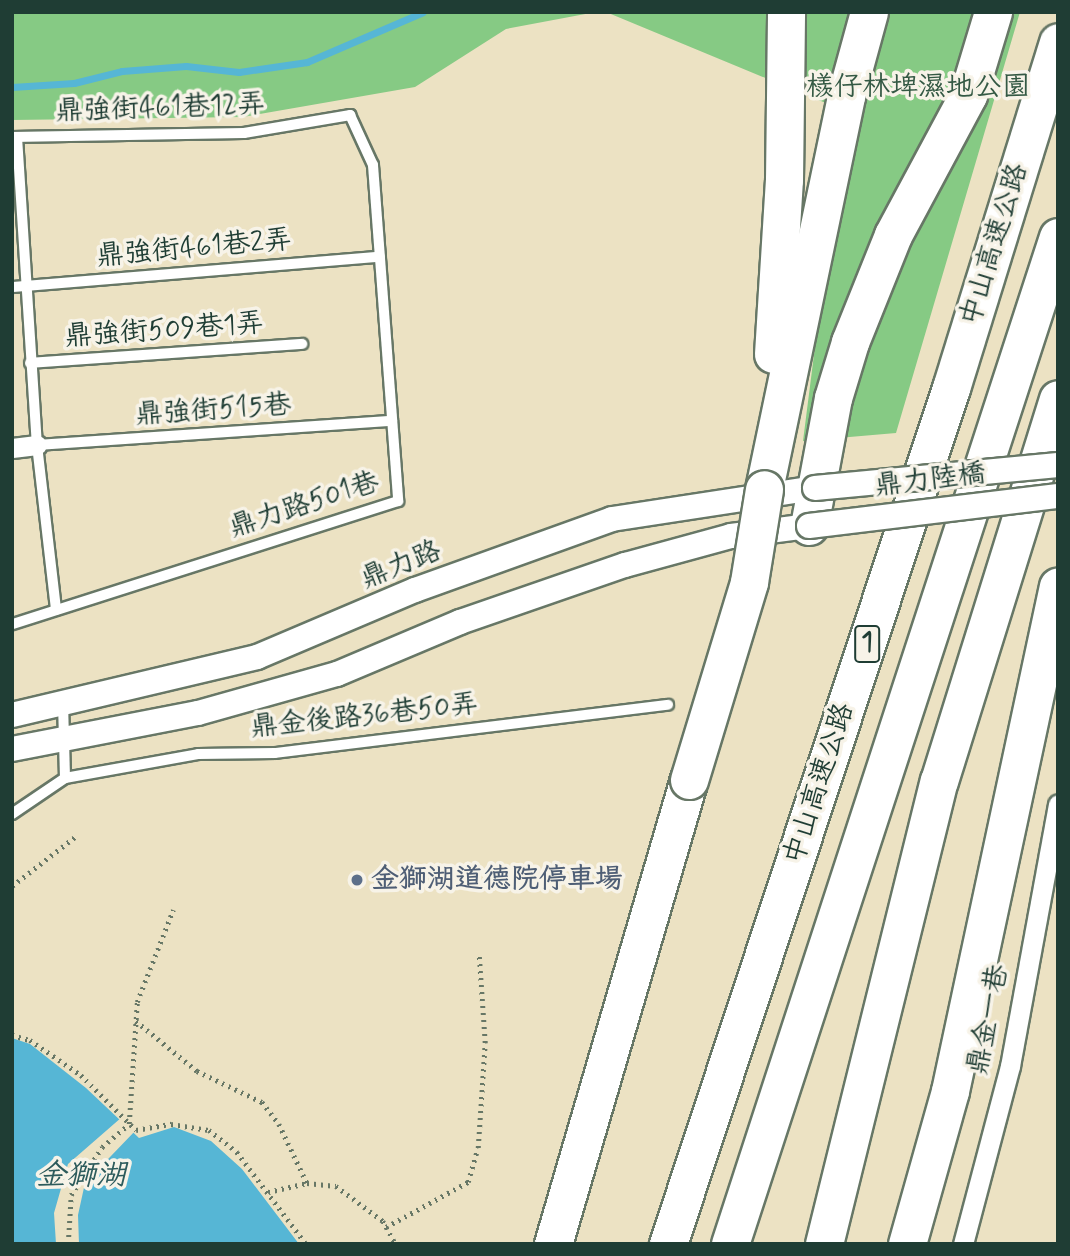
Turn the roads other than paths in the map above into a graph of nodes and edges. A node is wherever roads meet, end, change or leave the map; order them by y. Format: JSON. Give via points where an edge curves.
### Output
{"nodes":[{"id":1,"x":786,"y":12,"type":"edge"},
{"id":2,"x":869,"y":12,"type":"edge"},
{"id":3,"x":993,"y":12,"type":"edge"},
{"id":4,"x":1058,"y":42,"type":"edge"},
{"id":5,"x":350,"y":116,"type":"joint"},
{"id":6,"x":14,"y":137,"type":"edge"},
{"id":7,"x":1058,"y":237,"type":"edge"},
{"id":8,"x":380,"y":257,"type":"junction"},
{"id":9,"x":25,"y":286,"type":"junction"},
{"id":10,"x":12,"y":287,"type":"edge"},
{"id":11,"x":302,"y":344,"type":"dead end"},
{"id":12,"x":30,"y":363,"type":"junction"},
{"id":13,"x":1058,"y":399,"type":"edge"},
{"id":14,"x":392,"y":422,"type":"junction"},
{"id":15,"x":37,"y":445,"type":"junction"},
{"id":16,"x":12,"y":448,"type":"edge"},
{"id":17,"x":1058,"y":465,"type":"edge"},
{"id":18,"x":815,"y":488,"type":"junction"},
{"id":19,"x":764,"y":489,"type":"junction"},
{"id":20,"x":1058,"y":496,"type":"edge"},
{"id":21,"x":809,"y":526,"type":"junction"},
{"id":22,"x":1058,"y":586,"type":"edge"},
{"id":23,"x":56,"y":610,"type":"junction"},
{"id":24,"x":12,"y":624,"type":"edge"},
{"id":25,"x":63,"y":703,"type":"junction"},
{"id":26,"x":668,"y":705,"type":"dead end"},
{"id":27,"x":12,"y":715,"type":"edge"},
{"id":28,"x":63,"y":739,"type":"junction"},
{"id":29,"x":12,"y":749,"type":"edge"},
{"id":30,"x":65,"y":778,"type":"junction"},
{"id":31,"x":1058,"y":804,"type":"edge"},
{"id":32,"x":12,"y":814,"type":"edge"},
{"id":33,"x":553,"y":1244,"type":"edge"},
{"id":34,"x":668,"y":1244,"type":"edge"},
{"id":35,"x":730,"y":1244,"type":"edge"},
{"id":36,"x":824,"y":1244,"type":"edge"},
{"id":37,"x":907,"y":1244,"type":"edge"},
{"id":38,"x":963,"y":1244,"type":"edge"}],
"edges":[{"from":1,"to":19,"type":"highway","via":[[784,180]]},
{"from":2,"to":19,"type":"highway","via":[[846,96]]},
{"from":3,"to":18,"type":"highway","via":[[968,95],[893,235],[850,342]]},
{"from":4,"to":34,"type":"highway","name":"中山高速公路","number":"1","via":[[951,388]]},
{"from":5,"to":6,"type":"lane","name":"鼎強街461巷12弄","via":[[244,133]]},
{"from":5,"to":8,"type":"lane","name":"鼎力路501巷","via":[[373,165]]},
{"from":6,"to":9,"type":"lane"},
{"from":7,"to":35,"type":"highway","name":"中山高速公路","number":"1"},
{"from":8,"to":9,"type":"lane","name":"鼎強街461巷2弄"},
{"from":8,"to":14,"type":"lane","name":"鼎力路501巷"},
{"from":9,"to":10,"type":"lane","name":"鼎強街461巷2弄"},
{"from":9,"to":12,"type":"lane"},
{"from":11,"to":12,"type":"lane","name":"鼎強街509巷1弄"},
{"from":12,"to":15,"type":"lane"},
{"from":13,"to":36,"type":"highway","via":[[939,781]]},
{"from":14,"to":15,"type":"lane","name":"鼎強街515巷"},
{"from":14,"to":23,"type":"lane","name":"鼎力路501巷","via":[[398,501]]},
{"from":15,"to":16,"type":"street"},
{"from":15,"to":23,"type":"lane"},
{"from":17,"to":18,"type":"street","name":"鼎力陸橋","bridge":true},
{"from":18,"to":21,"type":"highway"},
{"from":18,"to":25,"type":"street","name":"鼎力路","via":[[612,519],[415,590],[257,657]]},
{"from":19,"to":33,"type":"highway","bridge":true,"via":[[749,582]]},
{"from":20,"to":21,"type":"street","name":"鼎力陸橋","bridge":true},
{"from":21,"to":28,"type":"street","via":[[731,536],[625,565],[460,622],[324,678],[198,713]]},
{"from":22,"to":37,"type":"highway","via":[[950,1091]]},
{"from":23,"to":24,"type":"lane","name":"鼎力路501巷"},
{"from":25,"to":27,"type":"street","name":"鼎力路"},
{"from":25,"to":28,"type":"lane"},
{"from":26,"to":30,"type":"lane","name":"鼎金後路36巷50弄","via":[[275,753],[198,754]]},
{"from":28,"to":29,"type":"street"},
{"from":28,"to":30,"type":"lane"},
{"from":30,"to":32,"type":"lane"},
{"from":31,"to":38,"type":"street","name":"鼎金一巷","via":[[1010,1066]]}]}
